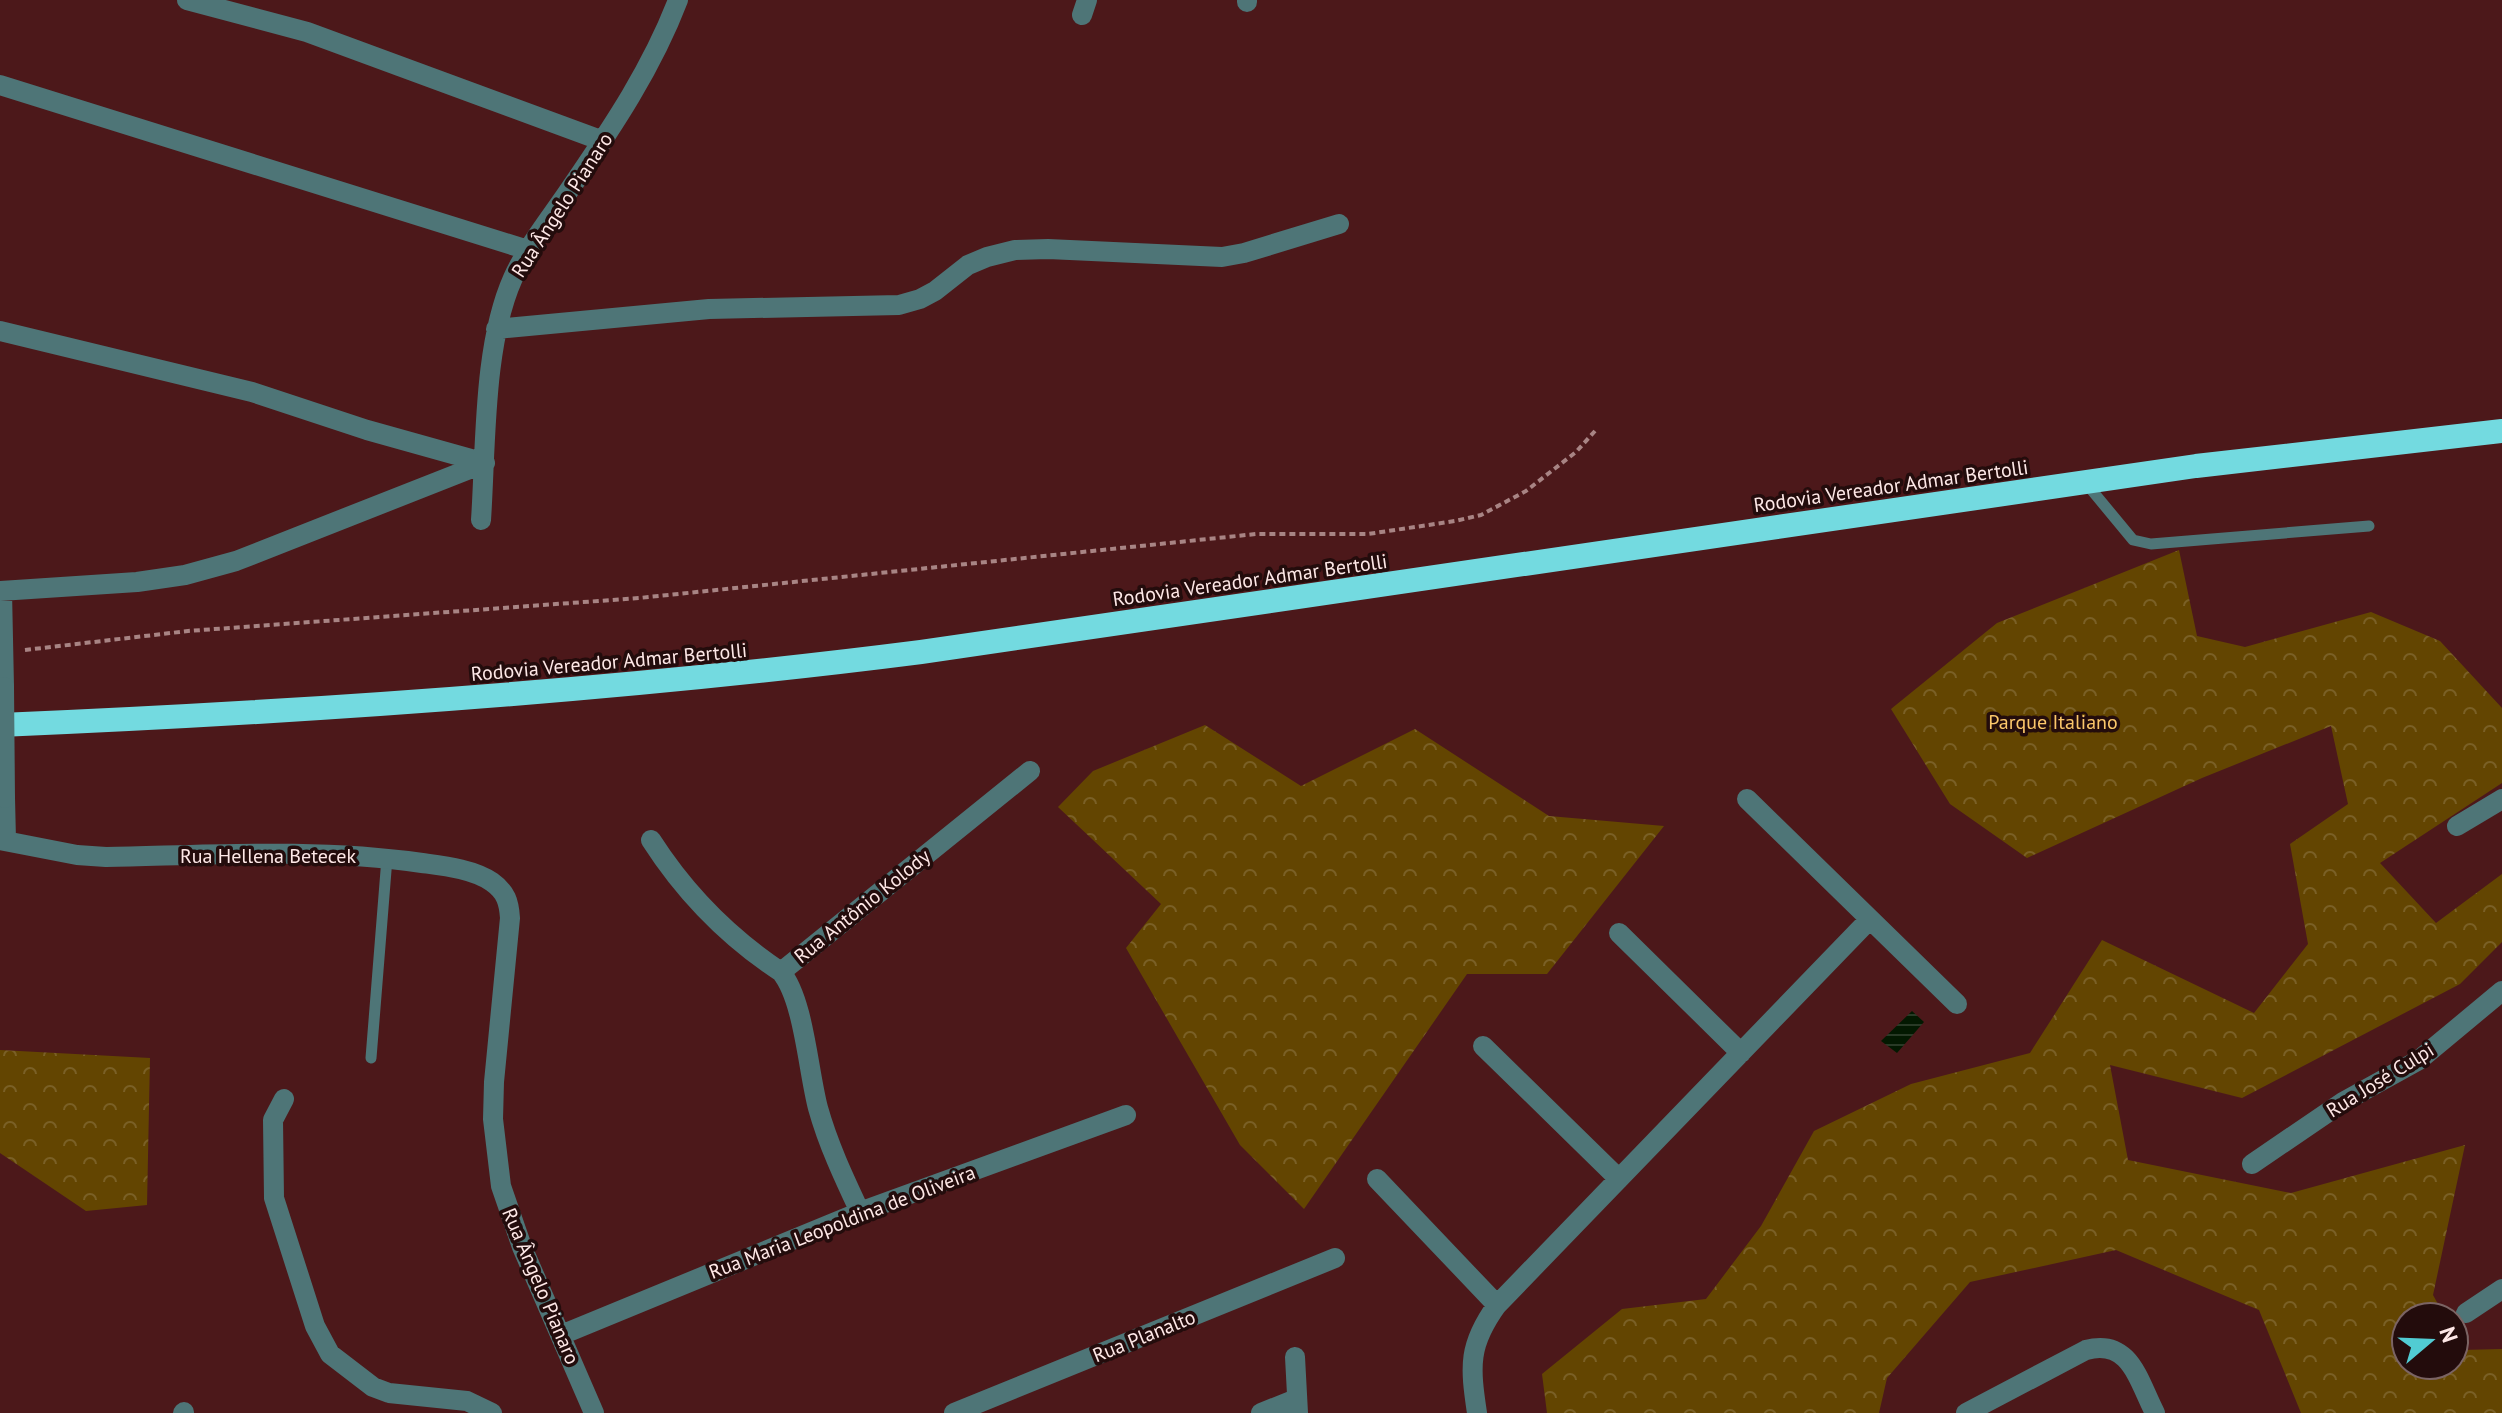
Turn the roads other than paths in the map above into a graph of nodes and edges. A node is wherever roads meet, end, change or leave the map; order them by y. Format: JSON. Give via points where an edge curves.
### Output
{"nodes":[{"id":1,"x":187,"y":0,"type":"edge"},
{"id":2,"x":678,"y":0,"type":"edge"},
{"id":3,"x":0,"y":85,"type":"edge"},
{"id":4,"x":603,"y":141,"type":"junction"},
{"id":5,"x":1339,"y":224,"type":"dead end"},
{"id":6,"x":528,"y":250,"type":"junction"},
{"id":7,"x":496,"y":329,"type":"junction"},
{"id":8,"x":0,"y":331,"type":"edge"},
{"id":9,"x":2502,"y":431,"type":"edge"},
{"id":10,"x":485,"y":463,"type":"junction"},
{"id":11,"x":2085,"y":482,"type":"junction"},
{"id":12,"x":481,"y":520,"type":"dead end"},
{"id":13,"x":2369,"y":526,"type":"dead end"},
{"id":14,"x":1,"y":591,"type":"edge"},
{"id":15,"x":0,"y":725,"type":"edge"},
{"id":16,"x":1030,"y":771,"type":"dead end"},
{"id":17,"x":1747,"y":799,"type":"dead end"},
{"id":18,"x":2502,"y":799,"type":"edge"},
{"id":19,"x":2457,"y":826,"type":"dead end"},
{"id":20,"x":3,"y":840,"type":"edge"},
{"id":21,"x":651,"y":840,"type":"dead end"},
{"id":22,"x":387,"y":858,"type":"junction"},
{"id":23,"x":510,"y":918,"type":"joint"},
{"id":24,"x":1870,"y":919,"type":"junction"},
{"id":25,"x":1619,"y":933,"type":"dead end"},
{"id":26,"x":781,"y":972,"type":"junction"},
{"id":27,"x":2502,"y":991,"type":"edge"},
{"id":28,"x":1957,"y":1004,"type":"dead end"},
{"id":29,"x":1483,"y":1046,"type":"dead end"},
{"id":30,"x":1741,"y":1053,"type":"junction"},
{"id":31,"x":371,"y":1058,"type":"dead end"},
{"id":32,"x":284,"y":1099,"type":"dead end"},
{"id":33,"x":1126,"y":1115,"type":"dead end"},
{"id":34,"x":2252,"y":1164,"type":"dead end"},
{"id":35,"x":1377,"y":1179,"type":"dead end"},
{"id":36,"x":1619,"y":1179,"type":"junction"},
{"id":37,"x":860,"y":1212,"type":"junction"},
{"id":38,"x":1335,"y":1258,"type":"dead end"},
{"id":39,"x":2502,"y":1289,"type":"edge"},
{"id":40,"x":1497,"y":1305,"type":"junction"},
{"id":41,"x":2470,"y":1310,"type":"edge"},
{"id":42,"x":561,"y":1335,"type":"junction"},
{"id":43,"x":1295,"y":1357,"type":"dead end"},
{"id":44,"x":1297,"y":1406,"type":"edge"},
{"id":45,"x":492,"y":1413,"type":"edge"},
{"id":46,"x":594,"y":1413,"type":"edge"},
{"id":47,"x":954,"y":1413,"type":"edge"},
{"id":48,"x":1261,"y":1413,"type":"edge"},
{"id":49,"x":1477,"y":1413,"type":"edge"},
{"id":50,"x":1966,"y":1413,"type":"edge"},
{"id":51,"x":2155,"y":1413,"type":"edge"}],
"edges":[{"from":1,"to":4,"type":"street","via":[[307,32]]},
{"from":2,"to":4,"type":"street","name":"Rua Ângelo Pianaro","via":[[646,73]]},
{"from":3,"to":6,"type":"street"},
{"from":4,"to":6,"type":"street","name":"Rua Ângelo Pianaro"},
{"from":5,"to":7,"type":"street","via":[[1222,257],[1015,250],[968,265],[935,291],[899,305],[709,309]]},
{"from":6,"to":7,"type":"street","name":"Rua Ângelo Pianaro"},
{"from":7,"to":10,"type":"street","name":"Rua Ângelo Pianaro"},
{"from":8,"to":10,"type":"street","via":[[252,392]]},
{"from":9,"to":11,"type":"highway","name":"Rodovia Vereador Admar Bertolli"},
{"from":10,"to":12,"type":"street","name":"Rua Ângelo Pianaro"},
{"from":10,"to":14,"type":"street","via":[[236,561],[185,575]]},
{"from":11,"to":13,"type":"lane","via":[[2133,540],[2151,544]]},
{"from":11,"to":15,"type":"highway","name":"Rodovia Vereador Admar Bertolli","via":[[772,671],[457,699]]},
{"from":14,"to":20,"type":"street","bridge":true},
{"from":16,"to":26,"type":"street","name":"Rua Antônio Kolody"},
{"from":17,"to":24,"type":"street"},
{"from":18,"to":19,"type":"street"},
{"from":20,"to":22,"type":"street","name":"Rua Hellena Betecek","via":[[106,857]]},
{"from":21,"to":26,"type":"street","via":[[689,893],[735,938]]},
{"from":22,"to":23,"type":"street","name":"Rua Hellena Betecek","via":[[478,875],[504,893]]},
{"from":22,"to":31,"type":"lane"},
{"from":23,"to":42,"type":"street","name":"Rua Ângelo Pianaro","via":[[494,1082],[496,1154],[511,1219]]},
{"from":24,"to":28,"type":"street"},
{"from":24,"to":30,"type":"street"},
{"from":25,"to":30,"type":"street"},
{"from":26,"to":37,"type":"street","name":"Rua Antônio Kolody","via":[[794,992],[827,1136]]},
{"from":27,"to":34,"type":"street","name":"Rua José Culpi","via":[[2419,1060],[2343,1102]]},
{"from":29,"to":36,"type":"street"},
{"from":30,"to":36,"type":"street"},
{"from":32,"to":45,"type":"street","via":[[273,1120],[274,1198],[315,1326],[330,1354],[389,1393],[467,1401]]},
{"from":33,"to":37,"type":"street","name":"Rua Maria Leopoldina de Oliveira"},
{"from":35,"to":40,"type":"street"},
{"from":36,"to":40,"type":"street"},
{"from":37,"to":42,"type":"street","name":"Rua Maria Leopoldina de Oliveira"},
{"from":38,"to":47,"type":"street","name":"Rua Planalto"},
{"from":39,"to":41,"type":"street"},
{"from":40,"to":49,"type":"street","via":[[1475,1340],[1471,1359]]},
{"from":42,"to":46,"type":"street","name":"Rua Ângelo Pianaro"},
{"from":43,"to":44,"type":"street"},
{"from":44,"to":48,"type":"street"},
{"from":50,"to":51,"type":"street","via":[[2101,1346],[2116,1348],[2126,1359]]}]}
